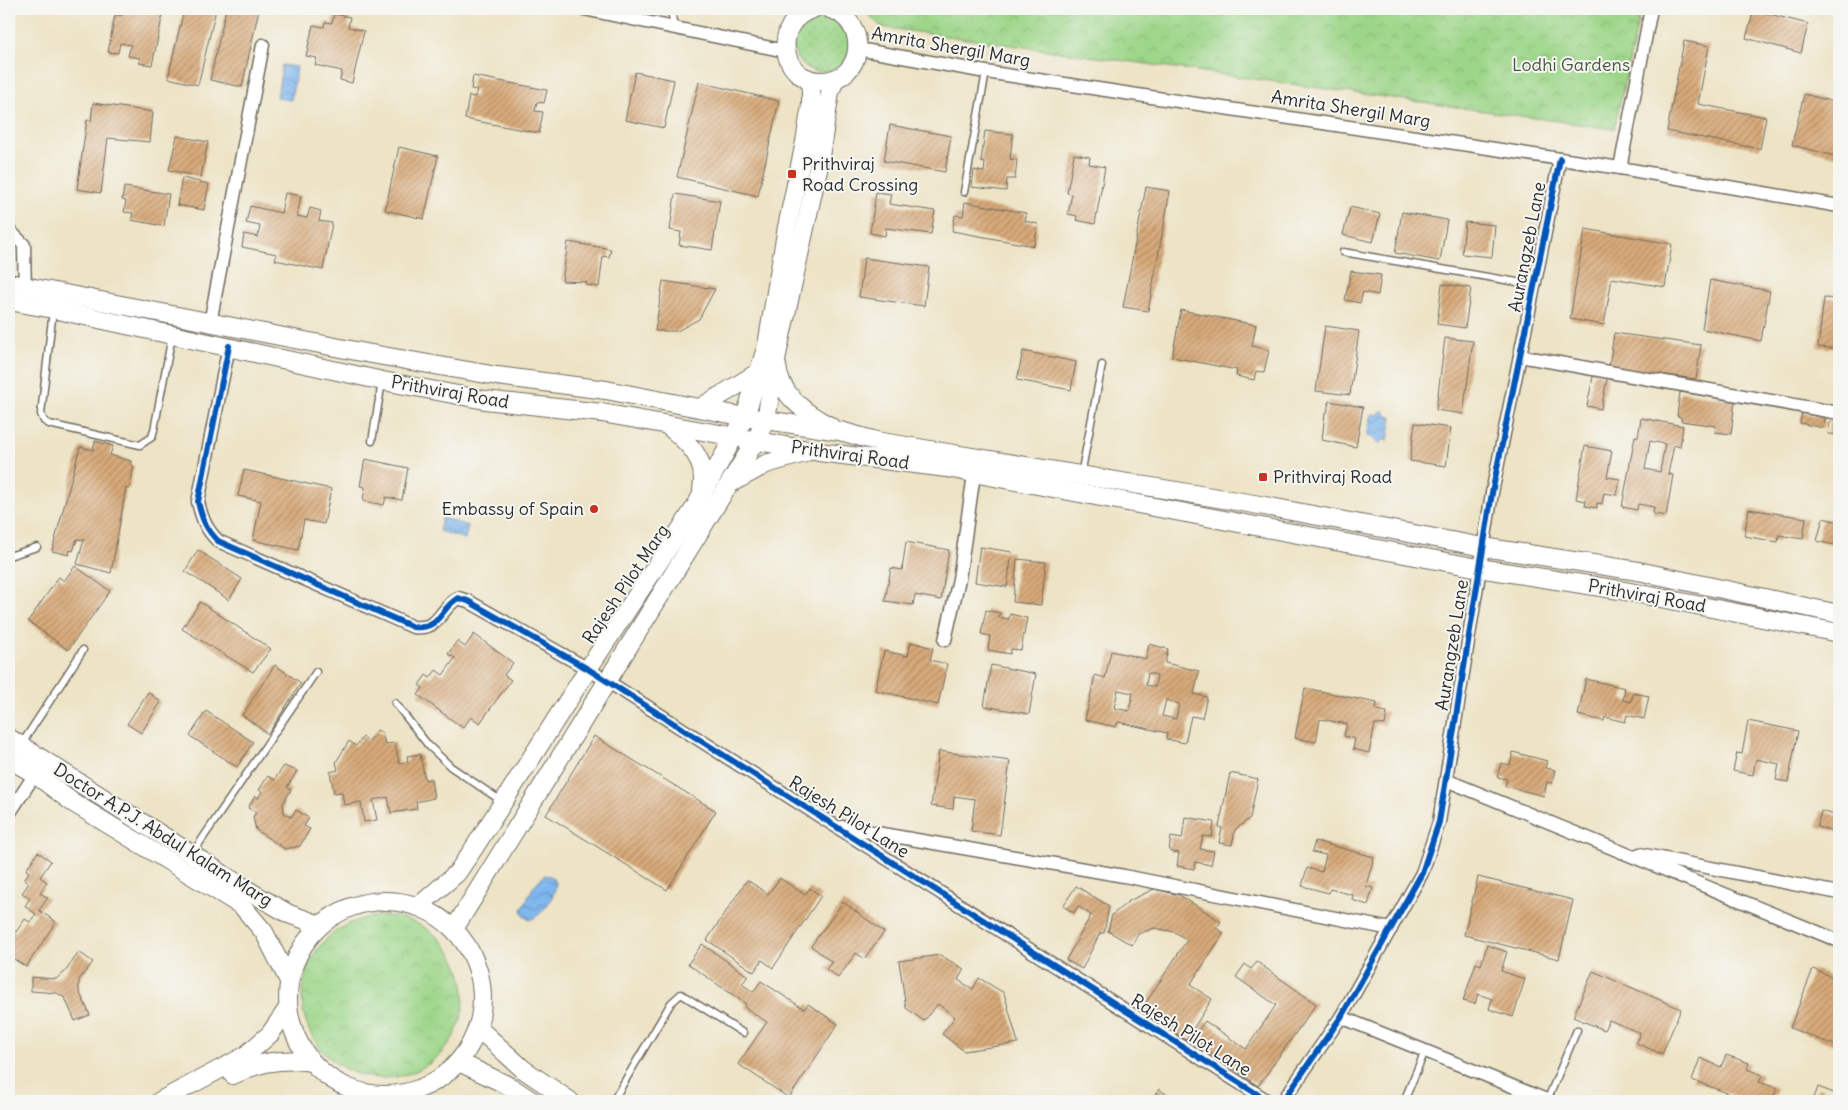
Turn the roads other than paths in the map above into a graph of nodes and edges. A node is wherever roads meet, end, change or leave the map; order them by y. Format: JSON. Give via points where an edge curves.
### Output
{"nodes":[{"id":1,"x":584,"y":9,"type":"edge"},
{"id":2,"x":670,"y":9,"type":"edge"},
{"id":3,"x":788,"y":9,"type":"edge"},
{"id":4,"x":813,"y":9,"type":"edge"},
{"id":5,"x":830,"y":9,"type":"edge"},
{"id":6,"x":1650,"y":9,"type":"edge"},
{"id":7,"x":674,"y":28,"type":"junction"},
{"id":8,"x":788,"y":28,"type":"junction"},
{"id":9,"x":263,"y":45,"type":"dead end"},
{"id":10,"x":858,"y":49,"type":"junction"},
{"id":11,"x":785,"y":51,"type":"junction"},
{"id":12,"x":986,"y":72,"type":"junction"},
{"id":13,"x":807,"y":78,"type":"junction"},
{"id":14,"x":835,"y":79,"type":"junction"},
{"id":15,"x":1560,"y":159,"type":"junction"},
{"id":16,"x":1620,"y":168,"type":"junction"},
{"id":17,"x":964,"y":192,"type":"dead end"},
{"id":18,"x":1839,"y":206,"type":"edge"},
{"id":19,"x":9,"y":230,"type":"edge"},
{"id":20,"x":1343,"y":252,"type":"dead end"},
{"id":21,"x":1534,"y":284,"type":"junction"},
{"id":22,"x":17,"y":285,"type":"edge"},
{"id":23,"x":16,"y":303,"type":"edge"},
{"id":24,"x":53,"y":309,"type":"junction"},
{"id":25,"x":210,"y":323,"type":"junction"},
{"id":26,"x":172,"y":334,"type":"junction"},
{"id":27,"x":229,"y":346,"type":"junction"},
{"id":28,"x":778,"y":350,"type":"junction"},
{"id":29,"x":1520,"y":356,"type":"junction"},
{"id":30,"x":1102,"y":365,"type":"dead end"},
{"id":31,"x":759,"y":372,"type":"junction"},
{"id":32,"x":383,"y":381,"type":"junction"},
{"id":33,"x":700,"y":408,"type":"junction"},
{"id":34,"x":1839,"y":413,"type":"edge"},
{"id":35,"x":745,"y":417,"type":"junction"},
{"id":36,"x":766,"y":419,"type":"junction"},
{"id":37,"x":668,"y":425,"type":"junction"},
{"id":38,"x":840,"y":431,"type":"junction"},
{"id":39,"x":734,"y":438,"type":"junction"},
{"id":40,"x":372,"y":441,"type":"dead end"},
{"id":41,"x":755,"y":442,"type":"junction"},
{"id":42,"x":819,"y":452,"type":"junction"},
{"id":43,"x":974,"y":474,"type":"junction"},
{"id":44,"x":1081,"y":476,"type":"junction"},
{"id":45,"x":724,"y":492,"type":"junction"},
{"id":46,"x":1079,"y":494,"type":"junction"},
{"id":47,"x":694,"y":509,"type":"junction"},
{"id":48,"x":37,"y":547,"type":"dead end"},
{"id":49,"x":1483,"y":547,"type":"junction"},
{"id":50,"x":9,"y":556,"type":"edge"},
{"id":51,"x":1479,"y":568,"type":"junction"},
{"id":52,"x":1839,"y":614,"type":"edge"},
{"id":53,"x":1839,"y":633,"type":"edge"},
{"id":54,"x":945,"y":640,"type":"dead end"},
{"id":55,"x":83,"y":650,"type":"dead end"},
{"id":56,"x":588,"y":669,"type":"junction"},
{"id":57,"x":316,"y":672,"type":"dead end"},
{"id":58,"x":608,"y":681,"type":"junction"},
{"id":59,"x":395,"y":703,"type":"dead end"},
{"id":60,"x":15,"y":742,"type":"edge"},
{"id":61,"x":10,"y":760,"type":"edge"},
{"id":62,"x":34,"y":774,"type":"junction"},
{"id":63,"x":1446,"y":780,"type":"junction"},
{"id":64,"x":504,"y":802,"type":"junction"},
{"id":65,"x":9,"y":814,"type":"edge"},
{"id":66,"x":835,"y":826,"type":"junction"},
{"id":67,"x":1614,"y":849,"type":"junction"},
{"id":68,"x":192,"y":853,"type":"junction"},
{"id":69,"x":181,"y":869,"type":"junction"},
{"id":70,"x":1839,"y":893,"type":"edge"},
{"id":71,"x":419,"y":906,"type":"junction"},
{"id":72,"x":320,"y":924,"type":"junction"},
{"id":73,"x":454,"y":929,"type":"junction"},
{"id":74,"x":1391,"y":929,"type":"junction"},
{"id":75,"x":1839,"y":941,"type":"edge"},
{"id":76,"x":289,"y":981,"type":"junction"},
{"id":77,"x":288,"y":1008,"type":"junction"},
{"id":78,"x":1340,"y":1017,"type":"junction"},
{"id":79,"x":478,"y":1028,"type":"junction"},
{"id":80,"x":1577,"y":1030,"type":"dead end"},
{"id":81,"x":743,"y":1033,"type":"dead end"},
{"id":82,"x":1425,"y":1051,"type":"junction"},
{"id":83,"x":312,"y":1062,"type":"junction"},
{"id":84,"x":459,"y":1062,"type":"junction"},
{"id":85,"x":349,"y":1094,"type":"edge"},
{"id":86,"x":409,"y":1097,"type":"edge"},
{"id":87,"x":160,"y":1101,"type":"edge"},
{"id":88,"x":184,"y":1101,"type":"edge"},
{"id":89,"x":532,"y":1101,"type":"edge"},
{"id":90,"x":570,"y":1101,"type":"edge"},
{"id":91,"x":613,"y":1101,"type":"edge"},
{"id":92,"x":1268,"y":1101,"type":"edge"},
{"id":93,"x":1283,"y":1101,"type":"edge"},
{"id":94,"x":1404,"y":1101,"type":"edge"},
{"id":95,"x":1548,"y":1101,"type":"edge"}],
"edges":[{"from":1,"to":7,"type":"street"},
{"from":2,"to":7,"type":"lane"},
{"from":3,"to":8,"type":"main road"},
{"from":4,"to":8,"type":"main road","via":[[800,15]]},
{"from":5,"to":10,"type":"main road","via":[[843,14],[851,22],[858,38]]},
{"from":6,"to":16,"type":"street"},
{"from":7,"to":11,"type":"street"},
{"from":8,"to":11,"type":"main road"},
{"from":9,"to":25,"type":"street"},
{"from":10,"to":12,"type":"street","name":"Amrita Shergil Marg"},
{"from":10,"to":14,"type":"main road","via":[[852,65]]},
{"from":11,"to":13,"type":"main road","via":[[793,68]]},
{"from":12,"to":15,"type":"street","name":"Amrita Shergil Marg"},
{"from":12,"to":17,"type":"lane"},
{"from":13,"to":14,"type":"main road","via":[[824,82]]},
{"from":13,"to":31,"type":"main road","name":"Rajesh Pilot Marg","via":[[811,86],[809,120]]},
{"from":14,"to":28,"type":"main road","name":"Rajesh Pilot Marg"},
{"from":15,"to":16,"type":"street","name":"Amrita Shergil Marg"},
{"from":15,"to":21,"type":"street","name":"Aurangzeb Lane"},
{"from":16,"to":18,"type":"street","name":"Amrita Shergil Marg"},
{"from":19,"to":22,"type":"street","via":[[24,245]]},
{"from":20,"to":21,"type":"lane"},
{"from":21,"to":29,"type":"street","name":"Aurangzeb Lane"},
{"from":22,"to":23,"type":"street"},
{"from":22,"to":25,"type":"main road","name":"Prithviraj Road"},
{"from":23,"to":24,"type":"main road","name":"Prithviraj Road"},
{"from":24,"to":26,"type":"main road","name":"Prithviraj Road"},
{"from":24,"to":26,"type":"lane","via":[[41,414],[44,421],[140,445],[152,437]]},
{"from":25,"to":33,"type":"main road","name":"Prithviraj Road"},
{"from":26,"to":27,"type":"main road","name":"Prithviraj Road"},
{"from":27,"to":32,"type":"main road","name":"Prithviraj Road"},
{"from":27,"to":56,"type":"street","name":"Rajesh Pilot Lane","via":[[198,502],[208,531],[218,541],[413,627],[435,624],[450,603],[458,598],[468,601]]},
{"from":28,"to":36,"type":"main road","name":"Rajesh Pilot Marg"},
{"from":28,"to":38,"type":"main road","via":[[778,377],[786,390],[806,412]]},
{"from":29,"to":34,"type":"street"},
{"from":29,"to":49,"type":"street","name":"Aurangzeb Lane"},
{"from":30,"to":44,"type":"lane"},
{"from":31,"to":33,"type":"main road"},
{"from":31,"to":35,"type":"main road","name":"Rajesh Pilot Marg"},
{"from":32,"to":37,"type":"main road","name":"Prithviraj Road","via":[[485,400],[602,413]]},
{"from":32,"to":40,"type":"lane"},
{"from":33,"to":35,"type":"main road","name":"Prithviraj Road"},
{"from":35,"to":36,"type":"main road","name":"Prithviraj Road"},
{"from":35,"to":39,"type":"main road","name":"Rajesh Pilot Marg"},
{"from":36,"to":38,"type":"main road","name":"Prithviraj Road"},
{"from":36,"to":41,"type":"main road","name":"Rajesh Pilot Marg"},
{"from":37,"to":39,"type":"main road","name":"Prithviraj Road"},
{"from":37,"to":47,"type":"main road","via":[[690,446],[704,470],[701,494]]},
{"from":38,"to":44,"type":"main road","name":"Prithviraj Road","via":[[876,441]]},
{"from":39,"to":41,"type":"main road","name":"Prithviraj Road"},
{"from":39,"to":47,"type":"main road","name":"Rajesh Pilot Marg"},
{"from":41,"to":42,"type":"main road","name":"Prithviraj Road"},
{"from":41,"to":45,"type":"main road","name":"Rajesh Pilot Marg"},
{"from":42,"to":43,"type":"main road","name":"Prithviraj Road"},
{"from":42,"to":45,"type":"main road","via":[[766,464],[735,480]]},
{"from":43,"to":46,"type":"main road","name":"Prithviraj Road"},
{"from":43,"to":54,"type":"street","via":[[959,579]]},
{"from":44,"to":46,"type":"lane"},
{"from":44,"to":49,"type":"main road","name":"Prithviraj Road","via":[[1254,504]]},
{"from":45,"to":58,"type":"main road","name":"Rajesh Pilot Marg"},
{"from":46,"to":51,"type":"main road","name":"Prithviraj Road"},
{"from":47,"to":56,"type":"main road","name":"Rajesh Pilot Marg"},
{"from":48,"to":50,"type":"lane"},
{"from":49,"to":51,"type":"street","name":"Aurangzeb Lane"},
{"from":49,"to":52,"type":"main road","name":"Prithviraj Road","via":[[1638,571]]},
{"from":51,"to":53,"type":"main road","name":"Prithviraj Road","via":[[1620,590]]},
{"from":51,"to":63,"type":"street","name":"Aurangzeb Lane"},
{"from":55,"to":60,"type":"lane"},
{"from":56,"to":58,"type":"street","name":"Rajesh Pilot Lane"},
{"from":56,"to":64,"type":"main road","name":"Rajesh Pilot Marg"},
{"from":57,"to":68,"type":"lane"},
{"from":58,"to":66,"type":"street","name":"Rajesh Pilot Lane"},
{"from":58,"to":73,"type":"main road","name":"Rajesh Pilot Marg"},
{"from":59,"to":64,"type":"lane","via":[[428,745],[451,767]]},
{"from":60,"to":61,"type":"lane"},
{"from":60,"to":68,"type":"main road","name":"Doctor A.P.J. Abdul Kalam Marg"},
{"from":61,"to":62,"type":"main road","name":"Doctor A.P.J. Abdul Kalam Marg"},
{"from":62,"to":65,"type":"street"},
{"from":62,"to":69,"type":"main road","name":"Doctor A.P.J. Abdul Kalam Marg","via":[[72,802]]},
{"from":63,"to":67,"type":"street"},
{"from":63,"to":74,"type":"street","name":"Aurangzeb Lane","via":[[1439,822],[1422,873]]},
{"from":64,"to":71,"type":"main road","name":"Rajesh Pilot Marg","via":[[457,873]]},
{"from":66,"to":74,"type":"street","via":[[1124,876]]},
{"from":66,"to":92,"type":"street","name":"Rajesh Pilot Lane"},
{"from":67,"to":70,"type":"street"},
{"from":67,"to":75,"type":"street"},
{"from":68,"to":69,"type":"lane"},
{"from":68,"to":72,"type":"main road","name":"Doctor A.P.J. Abdul Kalam Marg","via":[[289,914]]},
{"from":69,"to":76,"type":"main road","name":"Doctor A.P.J. Abdul Kalam Marg","via":[[242,906],[264,932]]},
{"from":71,"to":72,"type":"main road","via":[[391,900],[362,903],[336,913]]},
{"from":71,"to":73,"type":"main road"},
{"from":72,"to":76,"type":"main road","via":[[295,960]]},
{"from":73,"to":79,"type":"main road","via":[[470,951],[480,976],[483,1002]]},
{"from":74,"to":78,"type":"street","name":"Aurangzeb Lane"},
{"from":76,"to":77,"type":"main road"},
{"from":77,"to":83,"type":"main road","via":[[296,1037]]},
{"from":77,"to":87,"type":"main road","via":[[270,1034],[245,1056]]},
{"from":78,"to":82,"type":"street"},
{"from":78,"to":93,"type":"street","name":"Aurangzeb Lane"},
{"from":79,"to":84,"type":"main road"},
{"from":79,"to":90,"type":"main road","via":[[523,1069]]},
{"from":80,"to":95,"type":"lane"},
{"from":81,"to":91,"type":"lane","via":[[681,994],[676,997]]},
{"from":82,"to":94,"type":"lane"},
{"from":82,"to":95,"type":"street"},
{"from":83,"to":85,"type":"main road"},
{"from":83,"to":88,"type":"main road","via":[[294,1060],[253,1065]]},
{"from":84,"to":86,"type":"main road","via":[[442,1078]]},
{"from":84,"to":89,"type":"main road"},
{"from":85,"to":86,"type":"main road"}]}
